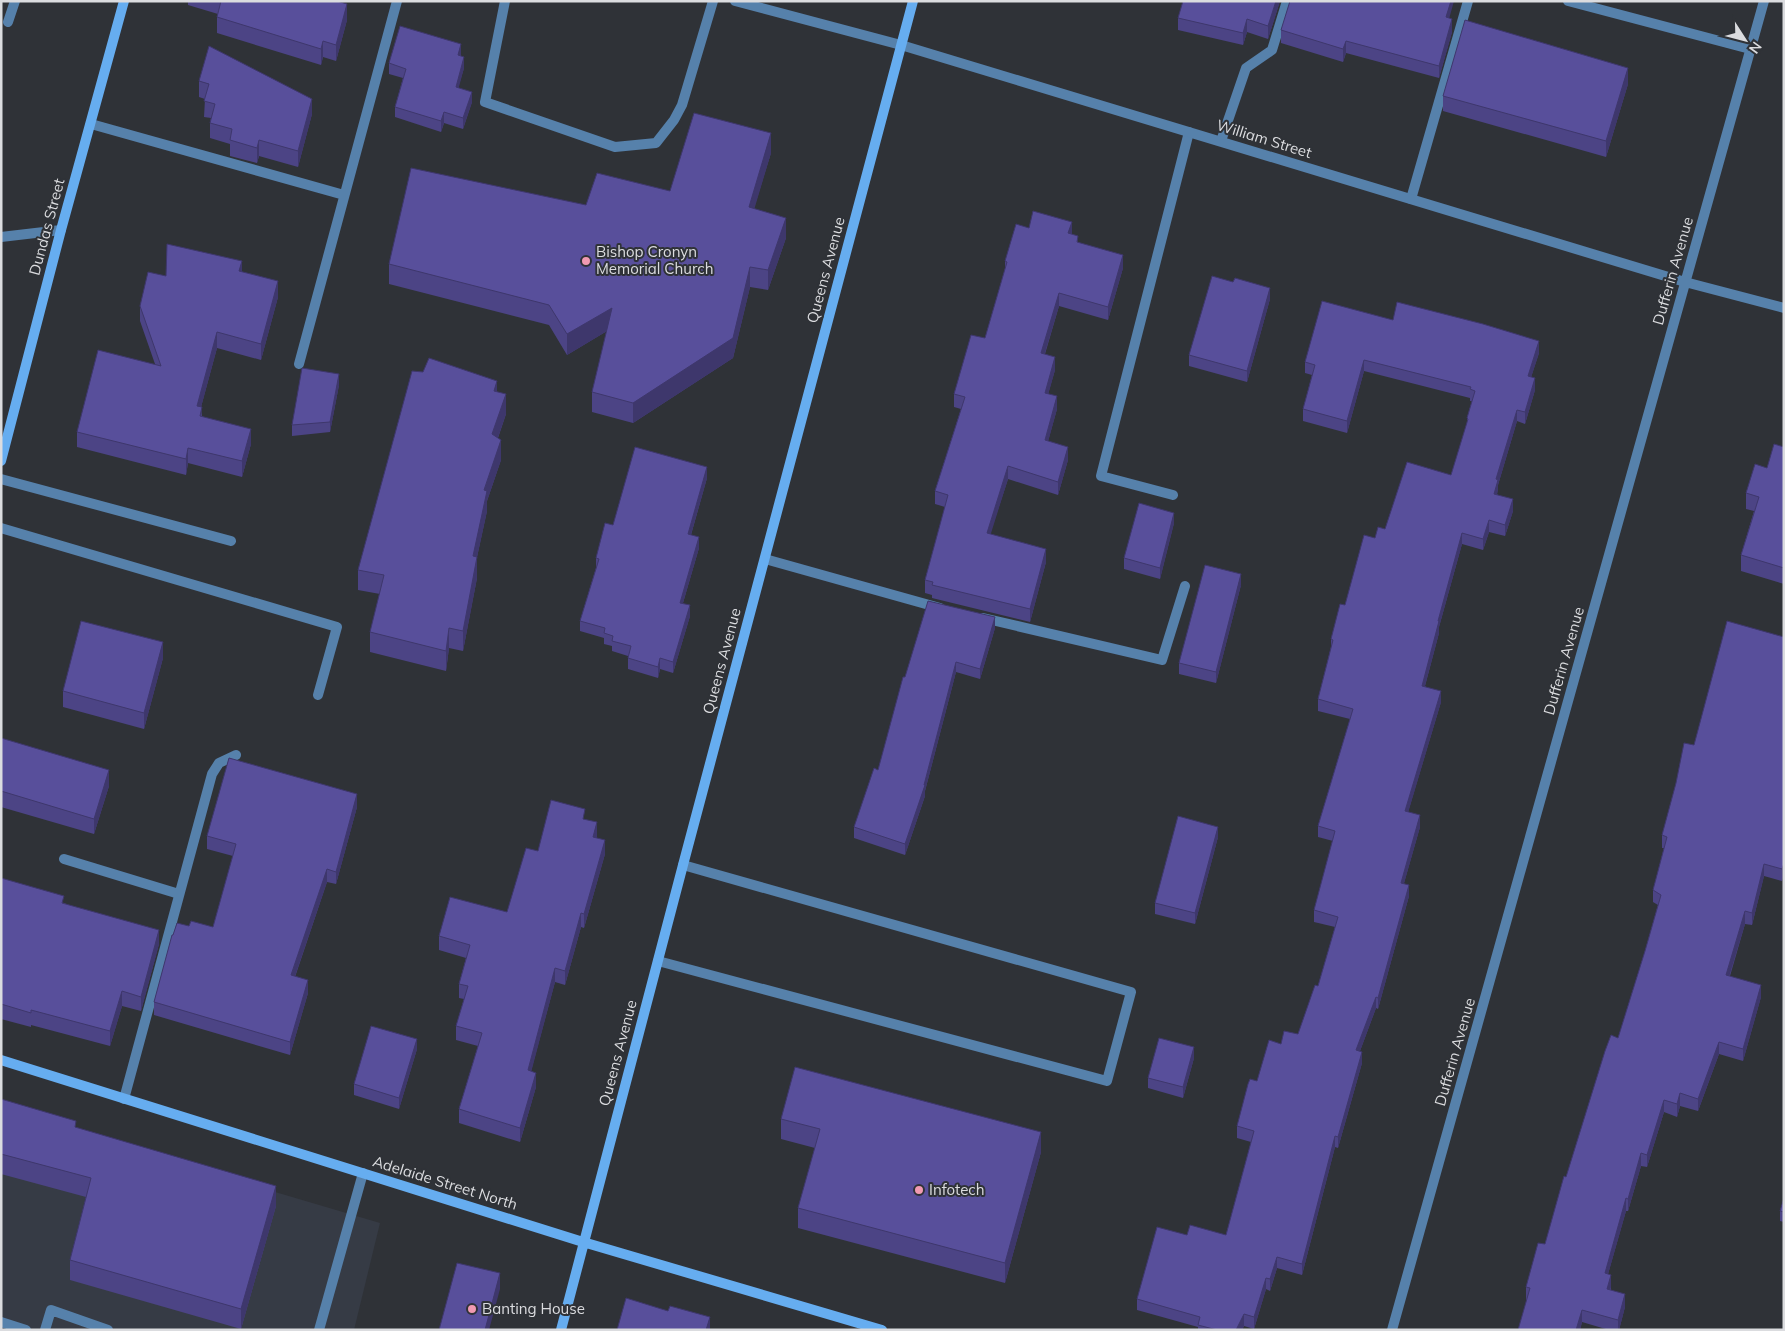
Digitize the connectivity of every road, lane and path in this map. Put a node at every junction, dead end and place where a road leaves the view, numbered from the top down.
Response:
1 (14, 1) edge
2 (124, 1) edge
3 (397, 1) edge
4 (505, 1) edge
5 (713, 1) edge
6 (735, 1) edge
7 (914, 1) edge
8 (1287, 1) edge
9 (1468, 1) edge
10 (1568, 1) edge
11 (1764, 1) edge
12 (8, 22) dead end
13 (901, 46) junction
14 (1750, 49) junction
15 (91, 124) junction
16 (1189, 132) junction
17 (1221, 142) junction
18 (344, 195) junction
19 (1411, 199) junction
20 (61, 230) junction
21 (1, 237) edge
22 (1685, 282) junction
23 (1784, 308) edge
24 (299, 364) dead end
25 (1, 461) edge
26 (1, 479) edge
27 (1173, 495) dead end
28 (1, 528) edge
29 (231, 541) dead end
30 (765, 558) junction
31 (1185, 586) dead end
32 (950, 610) edge
33 (969, 615) edge
34 (318, 695) dead end
35 (236, 755) dead end
36 (64, 859) dead end
37 (683, 865) junction
38 (179, 894) junction
39 (658, 961) junction
40 (1, 1060) edge
41 (124, 1098) junction
42 (363, 1173) junction
43 (583, 1242) junction
44 (1, 1322) edge
45 (26, 1330) edge
46 (45, 1330) edge
47 (108, 1330) edge
48 (319, 1330) edge
49 (561, 1330) edge
50 (882, 1330) edge
51 (1392, 1330) edge

1 - 12 street
2 - 15 main road, Dundas Street
3 - 18 street
4 - 5 street
6 - 13 street, William Street
7 - 13 main road, Queens Avenue
8 - 17 street
9 - 19 street
10 - 14 street
11 - 14 street, Dufferin Avenue
13 - 16 street, William Street
13 - 30 main road, Queens Avenue
14 - 22 street, Dufferin Avenue
15 - 18 street
15 - 20 main road, Dundas Street
16 - 17 street, William Street
16 - 27 street
17 - 19 street, William Street
18 - 24 street
19 - 22 street, William Street
20 - 21 street
20 - 25 main road, Dundas Street
22 - 23 street, William Street
22 - 51 street, Dufferin Avenue
26 - 29 street
28 - 34 street
30 - 32 street
30 - 37 main road, Queens Avenue
31 - 33 street
35 - 38 street
36 - 38 street
37 - 39 main road, Queens Avenue
37 - 39 street
38 - 41 street
39 - 43 main road, Queens Avenue
40 - 41 main road, Adelaide Street North
41 - 42 main road, Adelaide Street North
42 - 43 main road, Adelaide Street North
42 - 48 street
43 - 49 main road, Queens Avenue
43 - 50 main road, Adelaide Street North
44 - 45 street
46 - 47 street

